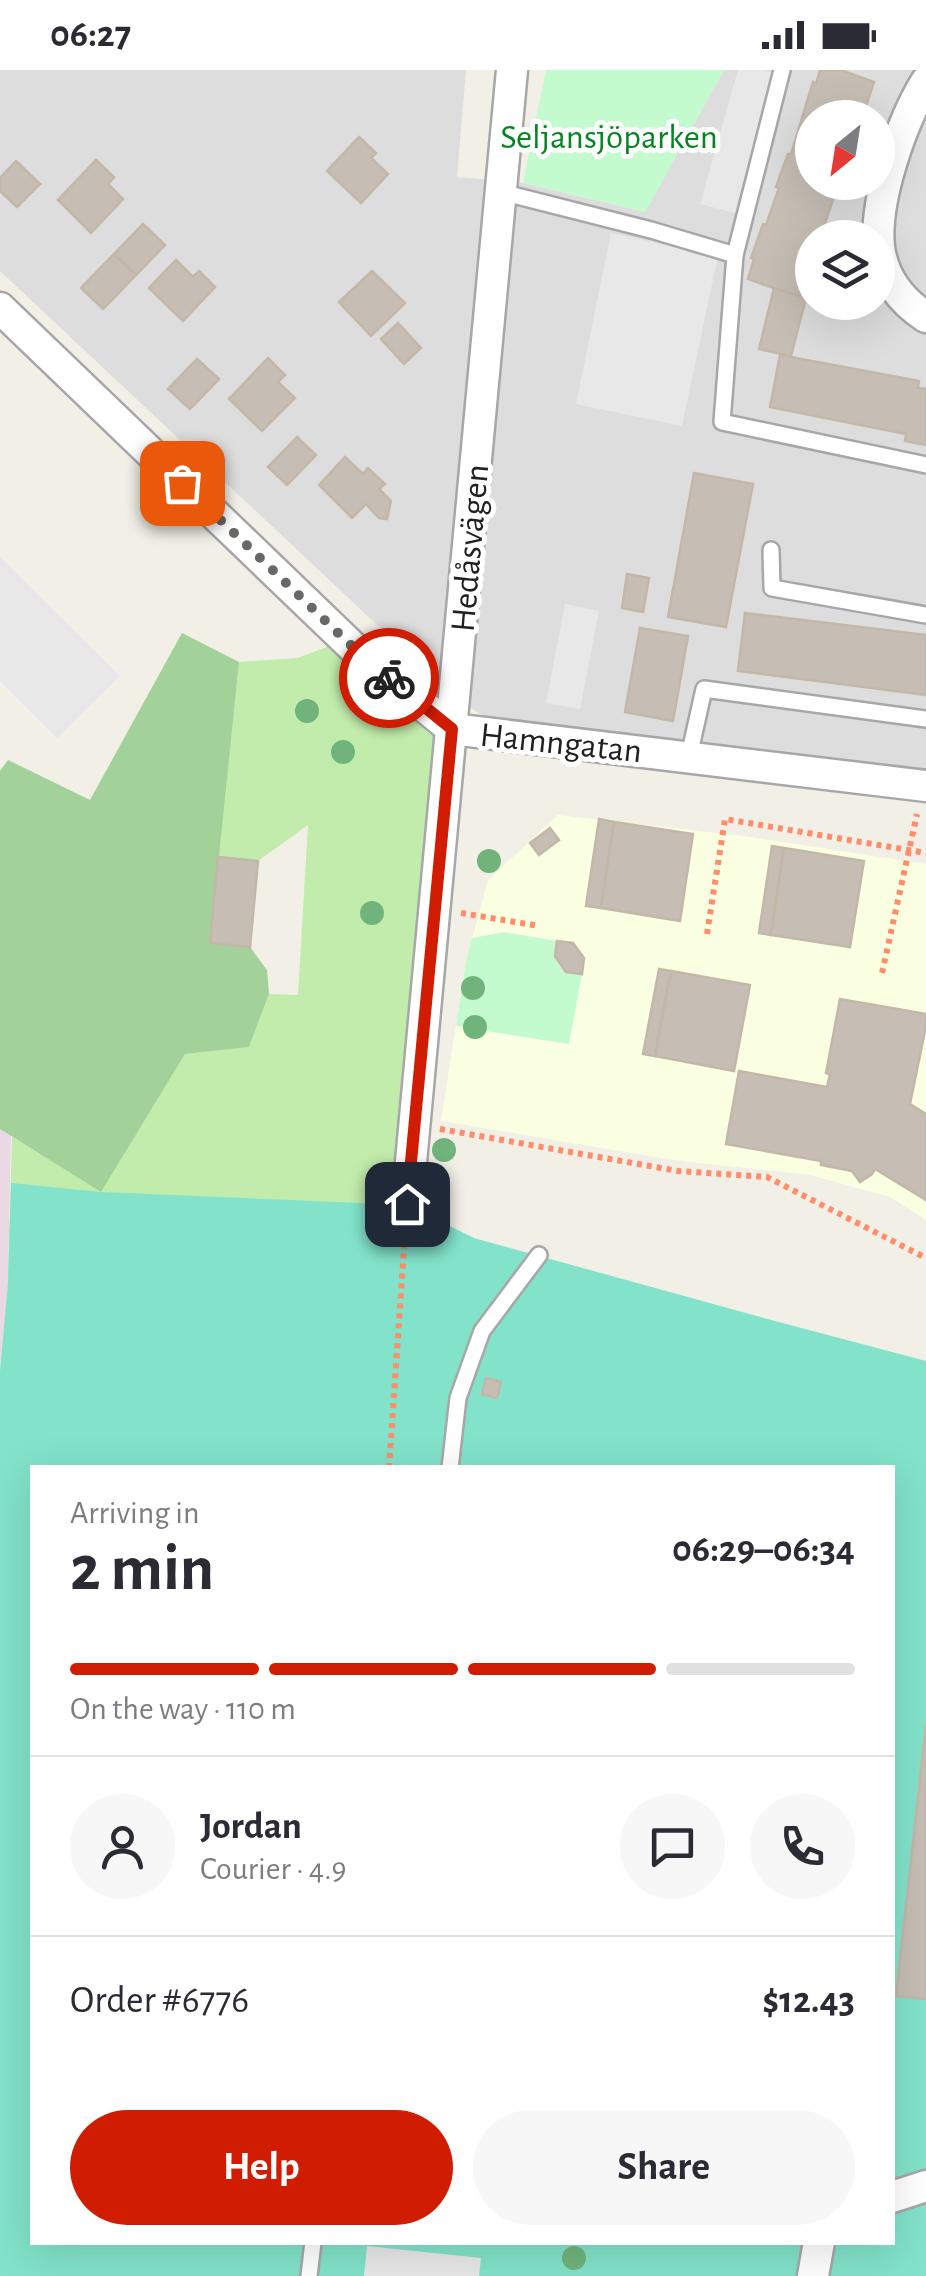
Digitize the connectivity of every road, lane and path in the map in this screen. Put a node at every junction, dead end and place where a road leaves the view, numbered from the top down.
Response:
1 (512, 70) edge
2 (782, 70) edge
3 (926, 82) edge
4 (501, 192) junction
5 (735, 255) junction
6 (0, 308) edge
7 (926, 317) edge
8 (926, 465) edge
9 (771, 550) dead end
10 (926, 615) edge
11 (926, 719) edge
12 (452, 729) junction
13 (689, 756) junction
14 (922, 794) edge
15 (910, 851) junction
16 (926, 852) edge
17 (451, 912) dead end
18 (538, 926) dead end
19 (706, 934) dead end
20 (882, 973) dead end
21 (414, 1125) junction
22 (407, 1204) joint
23 (538, 1256) dead end
24 (926, 1258) edge
25 (388, 1465) edge
26 (450, 1465) edge
27 (926, 2186) edge
28 (895, 2195) edge
29 (313, 2245) edge
30 (818, 2245) edge
31 (308, 2276) edge
32 (813, 2276) edge

1 - 4 street, Hedåsvägen
2 - 5 lane
3 - 7 street
4 - 5 lane
4 - 12 street, Hedåsvägen
5 - 8 lane
6 - 12 street, Hamngatan
9 - 10 lane
11 - 13 lane
12 - 13 street, Hamngatan
12 - 21 street, Hedåsvägen
13 - 14 street, Hamngatan
14 - 15 path
15 - 16 path
15 - 19 path
15 - 20 path
17 - 18 path
21 - 22 street, Hedåsvägen
21 - 24 path
22 - 25 path
23 - 26 lane
27 - 28 street
29 - 31 lane
30 - 32 street

